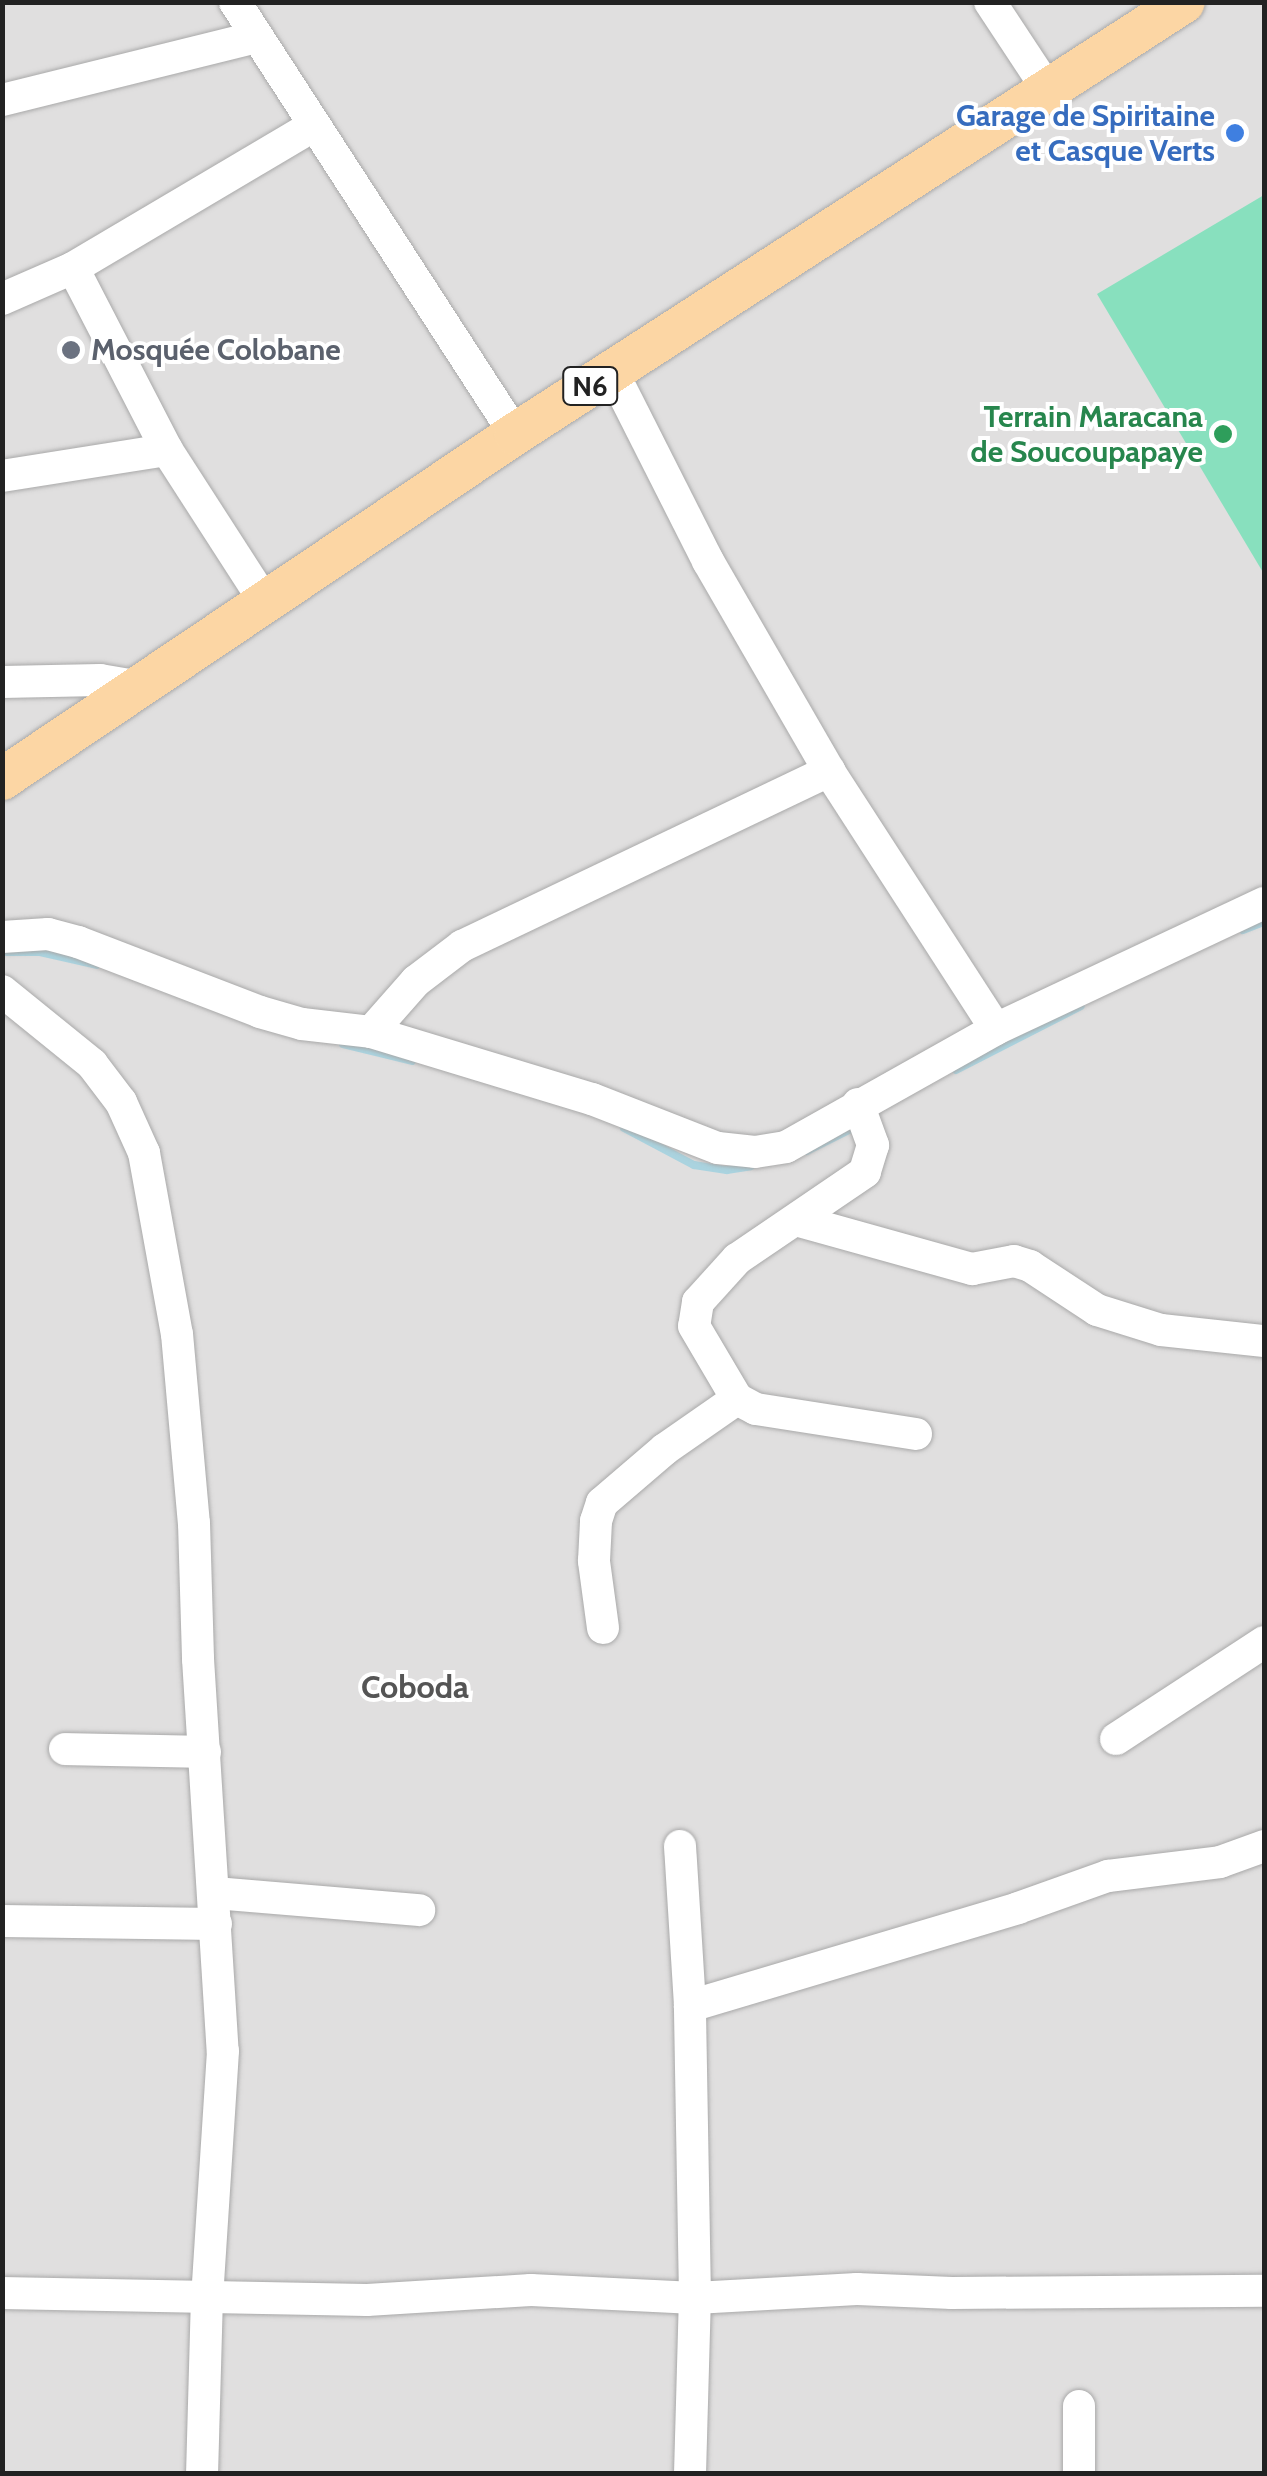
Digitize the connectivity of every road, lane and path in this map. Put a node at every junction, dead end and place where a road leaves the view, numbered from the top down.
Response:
1 (235, 2) edge
2 (990, 2) edge
3 (1184, 2) edge
4 (256, 37) junction
5 (1048, 90) junction
6 (2, 100) edge
7 (313, 126) junction
8 (73, 268) junction
9 (2, 299) edge
10 (612, 372) junction
11 (515, 434) junction
12 (167, 450) junction
13 (2, 476) edge
14 (266, 602) junction
15 (2, 682) edge
16 (141, 687) junction
17 (829, 771) junction
18 (2, 778) edge
19 (1264, 902) edge
20 (2, 937) edge
21 (2, 991) edge
22 (996, 1029) junction
23 (370, 1032) junction
24 (858, 1104) junction
25 (796, 1220) junction
26 (1264, 1341) edge
27 (737, 1399) junction
28 (916, 1434) dead end
29 (603, 1628) dead end
30 (1264, 1642) edge
31 (1116, 1739) dead end
32 (65, 1749) dead end
33 (204, 1752) junction
34 (680, 1846) dead end
35 (1264, 1846) edge
36 (215, 1908) junction
37 (419, 1910) dead end
38 (2, 1922) edge
39 (690, 2006) junction
40 (1264, 2290) edge
41 (2, 2292) edge
42 (206, 2296) junction
43 (694, 2298) junction
44 (1079, 2406) dead end
45 (202, 2474) edge
46 (690, 2474) edge
47 (1079, 2474) edge

1 - 4 street
2 - 5 street
3 - 5 main road, N6
4 - 6 street
4 - 7 street
5 - 10 main road, N6
7 - 8 street
7 - 11 street
8 - 9 street
8 - 12 street
10 - 11 main road, N6
10 - 17 street
11 - 14 main road, N6
12 - 13 street
12 - 14 street
14 - 16 main road, N6
15 - 16 street
16 - 18 main road, N6
17 - 22 street
17 - 23 street
19 - 22 street
20 - 23 street
21 - 33 street
22 - 24 street
23 - 24 street
24 - 25 street
25 - 26 street
25 - 27 street
27 - 28 street
27 - 29 street
30 - 31 street
32 - 33 street
33 - 36 street
34 - 39 street
35 - 39 street
36 - 37 street
36 - 38 street
36 - 42 street
39 - 43 street
40 - 43 street
41 - 42 street
42 - 43 street
42 - 45 street
43 - 46 street
44 - 47 street

